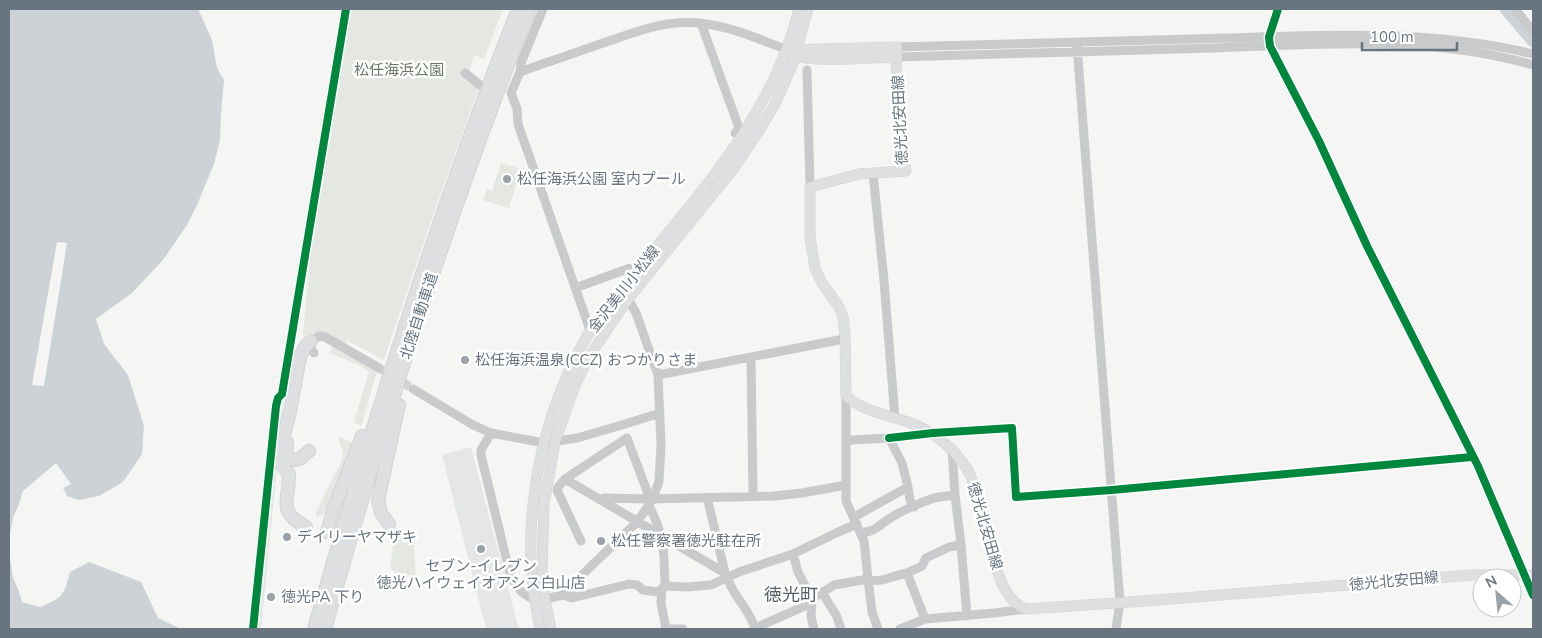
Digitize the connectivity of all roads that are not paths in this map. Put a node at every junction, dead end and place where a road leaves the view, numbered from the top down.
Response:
1 (518, 9) edge
2 (530, 9) edge
3 (543, 9) edge
4 (799, 9) edge
5 (808, 9) edge
6 (1278, 9) edge
7 (1515, 9) edge
8 (701, 23) junction
9 (1533, 31) edge
10 (1269, 41) junction
11 (1077, 42) junction
12 (793, 52) junction
13 (897, 52) junction
14 (1077, 52) junction
15 (1533, 54) edge
16 (1533, 65) edge
17 (807, 70) dead end
18 (520, 72) junction
19 (465, 73) dead end
20 (480, 84) dead end
21 (505, 95) dead end
22 (518, 115) junction
23 (735, 133) dead end
24 (872, 173) junction
25 (810, 187) junction
26 (630, 268) dead end
27 (426, 278) junction
28 (575, 288) junction
29 (628, 298) junction
30 (590, 330) junction
31 (844, 339) junction
32 (312, 347) junction
33 (751, 357) junction
34 (379, 368) tunnel mouth
35 (658, 375) junction
36 (413, 388) tunnel mouth
37 (846, 396) junction
38 (660, 413) junction
39 (895, 418) junction
40 (622, 425) junction
41 (491, 433) junction
42 (933, 434) junction
43 (627, 438) junction
44 (889, 438) junction
45 (555, 442) junction
46 (846, 442) junction
47 (544, 443) junction
48 (952, 450) junction
49 (309, 451) dead end
50 (1472, 457) junction
51 (566, 479) junction
52 (846, 484) junction
53 (908, 487) junction
54 (1112, 490) junction
55 (955, 495) junction
56 (753, 496) junction
57 (707, 497) junction
58 (600, 500) junction
59 (651, 501) junction
60 (914, 507) junction
61 (856, 520) junction
62 (637, 522) junction
63 (389, 524) dead end
64 (306, 527) dead end
65 (327, 532) dead end
66 (861, 534) junction
67 (662, 537) junction
68 (581, 541) dead end
69 (961, 545) junction
70 (793, 554) junction
71 (907, 573) junction
72 (726, 575) junction
73 (1529, 575) edge
74 (868, 579) junction
75 (663, 588) junction
76 (823, 592) junction
77 (563, 595) junction
78 (1533, 595) edge
79 (540, 599) junction
80 (812, 601) junction
81 (1120, 602) junction
82 (1027, 610) junction
83 (967, 616) junction
84 (924, 619) junction
85 (755, 628) edge
86 (314, 629) edge
87 (325, 629) edge
88 (540, 629) edge
89 (551, 629) edge
90 (683, 629) edge
91 (814, 629) edge
92 (840, 629) edge
93 (878, 629) edge
94 (900, 629) edge
95 (1116, 629) edge

1 - 27 highway, 北陸自動車道
2 - 27 highway, 北陸自動車道
3 - 18 street
4 - 12 main road, 金沢美川小松線
5 - 12 main road, 金沢美川小松線
6 - 10 street
7 - 9 street
8 - 12 street
8 - 18 street
8 - 23 street
10 - 11 street
10 - 14 street
10 - 15 street
10 - 16 street
10 - 50 street
11 - 13 street
11 - 14 street
12 - 13 main road
12 - 29 main road, 金沢美川小松線
12 - 30 main road, 金沢美川小松線
13 - 14 street
13 - 24 main road, 徳光北安田線
14 - 54 street
17 - 25 street
18 - 22 street
19 - 20 street
21 - 22 street
22 - 28 street
24 - 25 main road, 徳光北安田線
24 - 39 street
25 - 31 main road
26 - 28 street
27 - 63 highway
27 - 65 highway
27 - 86 highway, 北陸自動車道
27 - 87 highway, 北陸自動車道
28 - 30 street
29 - 35 street
29 - 45 main road, 金沢美川小松線
30 - 47 main road, 金沢美川小松線
31 - 33 street
31 - 37 main road
32 - 34 street
32 - 49 highway
32 - 64 highway
33 - 35 street
33 - 56 street
35 - 38 street
36 - 41 street
37 - 39 main road, 徳光北安田線
37 - 46 street
38 - 40 street
38 - 59 street
39 - 42 main road, 徳光北安田線
40 - 43 street
40 - 45 street
41 - 47 street
41 - 79 street
42 - 44 street
42 - 48 main road, 徳光北安田線
42 - 54 street
43 - 51 street
43 - 59 street
44 - 46 street
44 - 53 street
45 - 47 street
45 - 79 main road, 金沢美川小松線
46 - 52 street
47 - 79 main road, 金沢美川小松線
48 - 55 street
48 - 82 main road, 徳光北安田線
50 - 54 street
50 - 73 street
51 - 58 street
51 - 68 street
52 - 56 street
52 - 61 street
53 - 60 street
53 - 61 street
54 - 81 street
55 - 60 street
55 - 69 street
56 - 57 street
57 - 59 street
57 - 72 street
58 - 59 street
58 - 62 street
59 - 62 street
59 - 67 street
60 - 66 street
61 - 66 street
61 - 70 street
62 - 67 street
62 - 77 street
66 - 74 street
67 - 72 street
67 - 75 street
69 - 71 street
69 - 83 street
70 - 72 street
70 - 80 street
71 - 74 street
71 - 84 street
72 - 75 street
72 - 85 street
73 - 78 street
73 - 81 main road, 徳光北安田線
74 - 76 street
74 - 93 street
75 - 77 street
75 - 90 street
76 - 80 street
76 - 92 street
77 - 79 street
79 - 88 main road, 金沢美川小松線
79 - 89 main road, 金沢美川小松線
80 - 85 street
80 - 91 street
81 - 82 main road, 徳光北安田線
81 - 95 street
82 - 83 street
83 - 84 street
84 - 94 street

